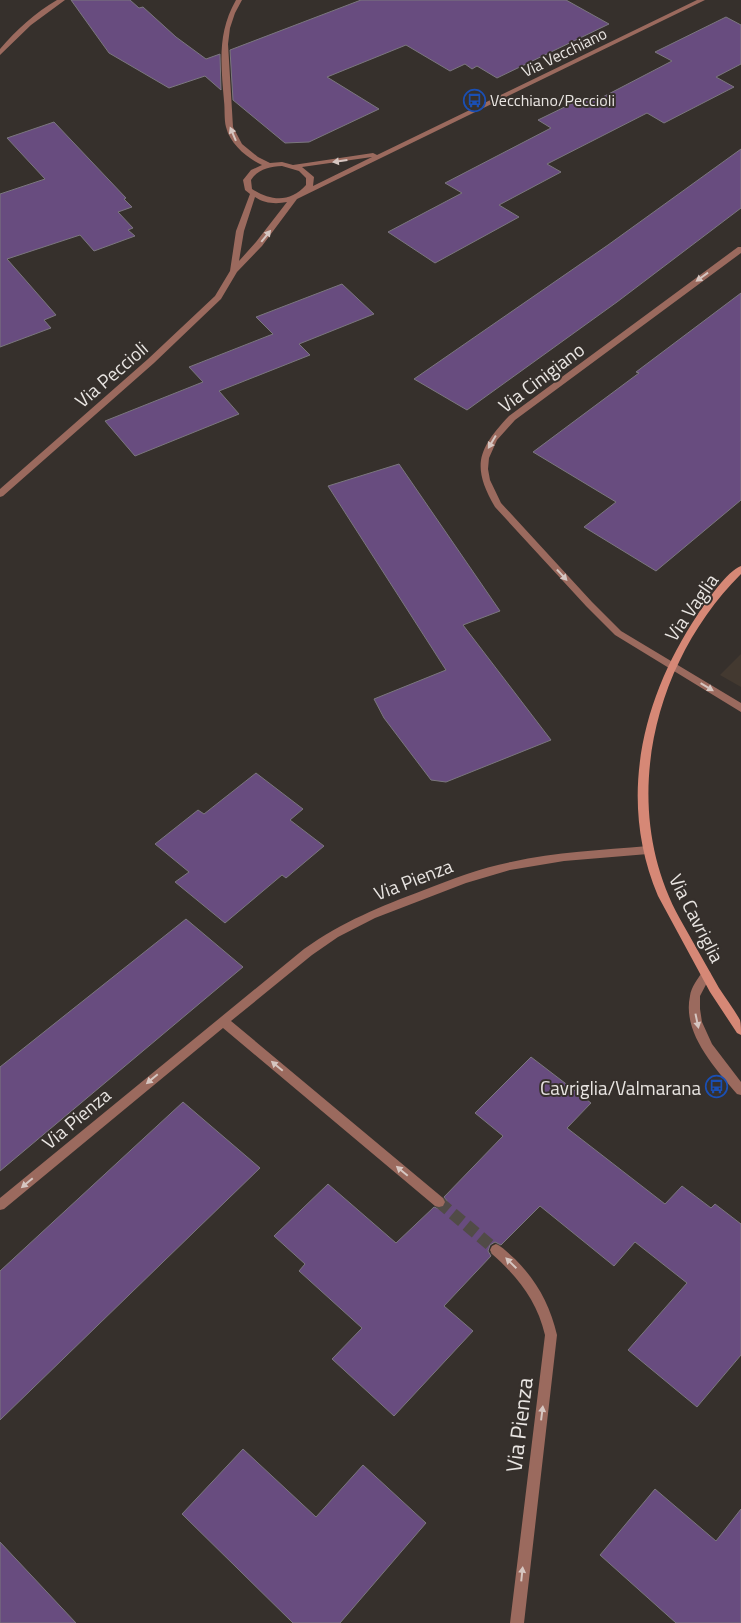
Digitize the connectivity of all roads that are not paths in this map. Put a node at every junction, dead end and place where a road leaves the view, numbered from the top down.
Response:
1 (62, 0) edge
2 (239, 0) edge
3 (702, 0) edge
4 (0, 53) edge
5 (384, 154) junction
6 (268, 165) junction
7 (295, 166) junction
8 (306, 192) junction
9 (253, 194) junction
10 (294, 198) junction
11 (741, 248) edge
12 (234, 271) junction
13 (0, 494) edge
14 (741, 569) edge
15 (672, 667) junction
16 (741, 708) edge
17 (648, 850) junction
18 (706, 976) junction
19 (223, 1021) junction
20 (741, 1030) edge
21 (741, 1090) edge
22 (439, 1202) tunnel mouth
23 (0, 1205) edge
24 (496, 1250) tunnel mouth
25 (517, 1623) edge

1 - 4 street
6 -> 2 street
3 - 5 street, Via Vecchiano
5 -> 7 street, Via Vecchiano
5 - 8 street, Via Vecchiano
6 - 7 street, Via Vecchiano
6 - 9 street
7 - 8 street
8 - 10 street, Via Vecchiano
9 - 10 street
9 - 12 street, Via Peccioli
12 -> 10 street, Via Peccioli
11 -> 15 street, Via Cinigiano
12 - 13 street, Via Peccioli
14 - 15 street, Via Vaglia
15 -> 16 street, Via Cinigiano
15 - 17 street, Via Cavriglia
17 - 18 street, Via Cavriglia
17 - 19 street, Via Pienza
18 - 20 street, Via Cavriglia
18 -> 21 street
22 -> 19 street
19 -> 23 street, Via Pienza
25 -> 24 street, Via Pienza

